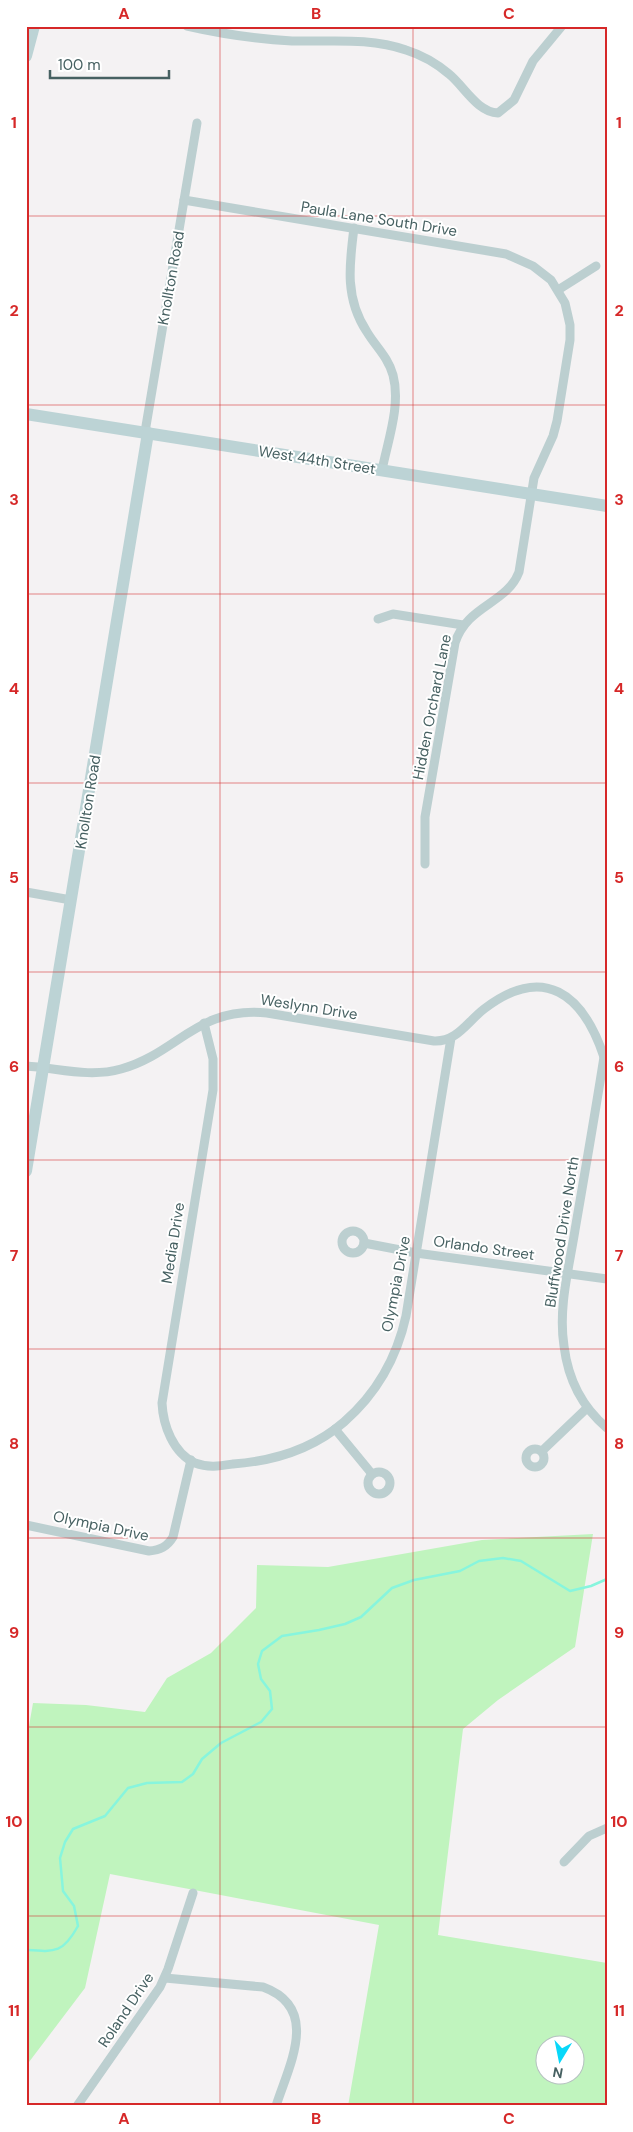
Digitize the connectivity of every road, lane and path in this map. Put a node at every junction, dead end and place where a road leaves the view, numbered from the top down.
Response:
1 (34, 26) edge
2 (187, 26) edge
3 (562, 26) edge
4 (210, 29) edge
5 (222, 30) edge
6 (26, 56) edge
7 (197, 123) dead end
8 (184, 200) junction
9 (354, 228) junction
10 (596, 266) dead end
11 (558, 290) junction
12 (26, 414) edge
13 (146, 433) junction
14 (382, 470) junction
15 (532, 494) junction
16 (607, 506) edge
17 (378, 619) dead end
18 (463, 625) junction
19 (426, 864) dead end
20 (26, 892) edge
21 (71, 900) junction
22 (204, 1022) junction
23 (451, 1038) junction
24 (605, 1057) edge
25 (26, 1066) edge
26 (44, 1067) junction
27 (26, 1171) edge
28 (364, 1243) dead end
29 (416, 1253) junction
30 (568, 1273) junction
31 (607, 1279) edge
32 (587, 1408) junction
33 (607, 1428) edge
34 (335, 1429) junction
35 (542, 1451) dead end
36 (191, 1460) junction
37 (372, 1474) dead end
38 (26, 1525) edge
39 (607, 1828) edge
40 (564, 1862) dead end
41 (193, 1893) dead end
42 (165, 1978) junction
43 (77, 2106) edge
44 (276, 2106) edge

1 - 6 street
2 - 4 street
3 - 5 street
4 - 5 street
7 - 8 street, Knollton Road
8 - 9 street, Paula Lane South Drive
8 - 13 street, Knollton Road
9 - 11 street, Paula Lane South Drive
9 - 14 street
10 - 11 street
11 - 15 street, Hidden Orchard Lane
12 - 13 street, West 44th Street
13 - 14 street, West 44th Street
13 - 21 street, Knollton Road
14 - 15 street, West 44th Street
15 - 16 street, West 44th Street
15 - 18 street, Hidden Orchard Lane
17 - 18 street
18 - 19 street, Hidden Orchard Lane
20 - 21 street
21 - 26 street, Knollton Road
22 - 23 street, Weslynn Drive
22 - 26 street, Weslynn Drive
22 - 36 street, Media Drive
23 - 24 street
23 - 29 street, Olympia Drive
24 - 30 street, Bluffwood Drive North
25 - 26 street, Weslynn Drive
26 - 27 street, Knollton Road
28 - 29 street, Orlando Street
29 - 30 street, Orlando Street
29 - 34 street, Olympia Drive
30 - 31 street, Orlando Street
30 - 32 street, Bluffwood Drive North
32 - 33 street, Bluffwood Drive North
32 - 35 street
34 - 36 street, Olympia Drive
34 - 37 street
36 - 38 street, Olympia Drive
39 - 40 street
41 - 42 street, Roland Drive
42 - 43 street, Roland Drive
42 - 44 street

